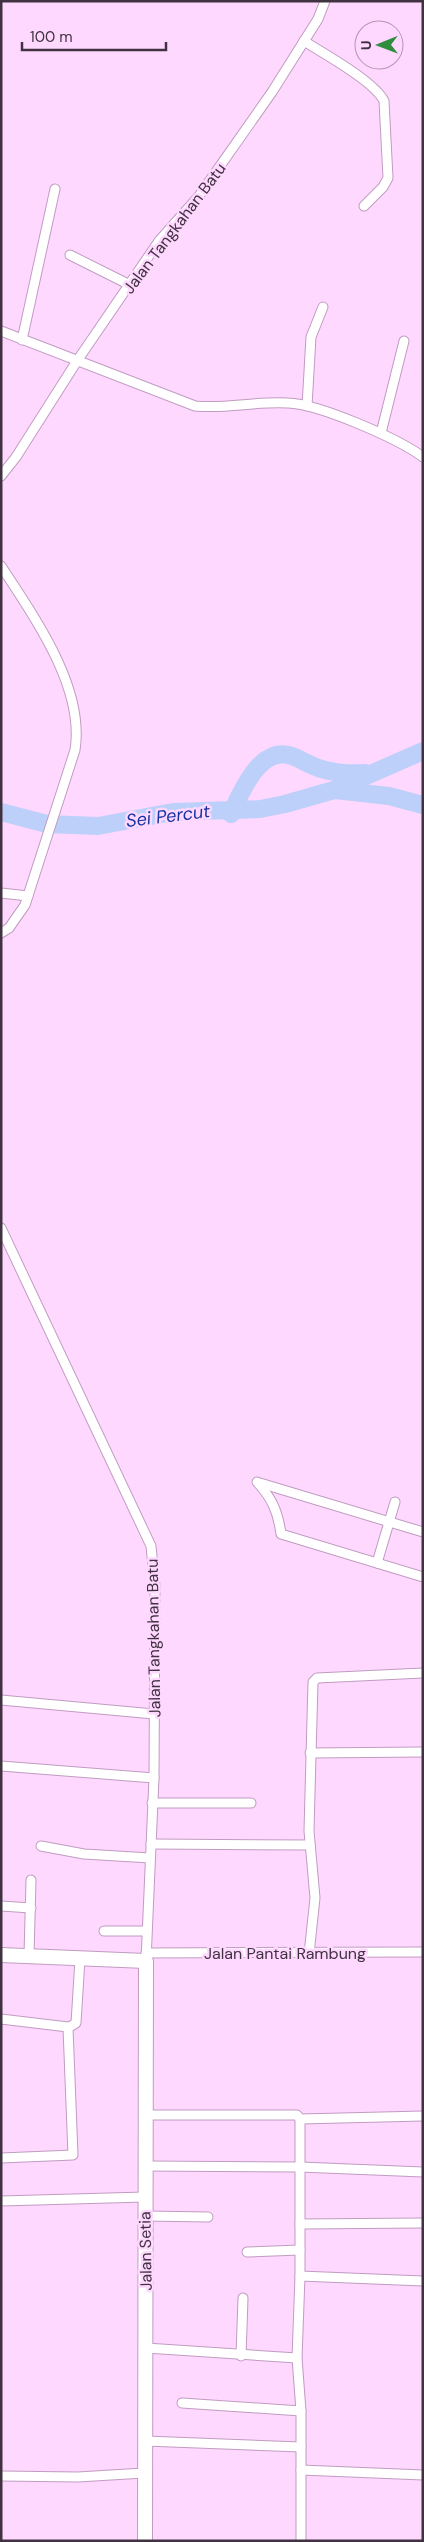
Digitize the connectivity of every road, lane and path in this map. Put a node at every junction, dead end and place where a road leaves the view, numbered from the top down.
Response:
1 (325, 1) edge
2 (304, 41) junction
3 (55, 189) dead end
4 (364, 206) dead end
5 (70, 255) dead end
6 (130, 284) junction
7 (323, 307) dead end
8 (1, 331) edge
9 (22, 340) junction
10 (404, 341) dead end
11 (77, 361) junction
12 (307, 406) junction
13 (381, 433) junction
14 (423, 457) edge
15 (1, 476) edge
16 (1, 566) edge
17 (1, 893) edge
18 (28, 896) junction
19 (1, 933) edge
20 (1, 1228) edge
21 (395, 1502) dead end
22 (389, 1522) junction
23 (423, 1532) edge
24 (377, 1563) junction
25 (423, 1578) edge
26 (423, 1673) edge
27 (1, 1700) edge
28 (154, 1714) junction
29 (423, 1752) edge
30 (310, 1753) junction
31 (1, 1766) edge
32 (154, 1778) junction
33 (152, 1803) junction
34 (251, 1803) dead end
35 (150, 1844) junction
36 (310, 1845) junction
37 (41, 1846) dead end
38 (150, 1858) junction
39 (31, 1880) dead end
40 (1, 1906) edge
41 (31, 1908) junction
42 (104, 1931) dead end
43 (146, 1931) junction
44 (423, 1952) edge
45 (309, 1954) junction
46 (1, 1955) edge
47 (29, 1955) junction
48 (146, 1957) junction
49 (80, 1959) junction
50 (1, 2019) edge
51 (68, 2027) junction
52 (146, 2114) junction
53 (423, 2116) edge
54 (300, 2120) junction
55 (1, 2158) edge
56 (145, 2166) junction
57 (300, 2168) junction
58 (423, 2172) edge
59 (145, 2198) junction
60 (1, 2201) edge
61 (145, 2216) junction
62 (208, 2217) dead end
63 (423, 2223) edge
64 (300, 2224) junction
65 (300, 2250) junction
66 (246, 2252) dead end
67 (300, 2276) junction
68 (423, 2281) edge
69 (243, 2298) dead end
70 (146, 2348) junction
71 (241, 2356) junction
72 (297, 2358) junction
73 (182, 2403) dead end
74 (301, 2411) junction
75 (145, 2441) junction
76 (301, 2447) junction
77 (301, 2470) junction
78 (144, 2473) junction
79 (423, 2475) edge
80 (1, 2476) edge
81 (145, 2541) edge
82 (301, 2541) edge

1 - 2 street, Jalan Tangkahan Batu
2 - 4 street
2 - 6 street, Jalan Tangkahan Batu
3 - 9 street
5 - 6 street
6 - 11 street, Jalan Tangkahan Batu
7 - 12 street
8 - 9 street
9 - 11 street
10 - 13 street
11 - 12 street
11 - 15 street, Jalan Tangkahan Batu
12 - 13 street
13 - 14 street
16 - 18 street
17 - 18 street
18 - 19 street
20 - 28 street, Jalan Tangkahan Batu
21 - 22 street
22 - 23 street
22 - 24 street
22 - 24 street
24 - 25 street
26 - 30 street
27 - 28 street
28 - 32 street, Jalan Tangkahan Batu
29 - 30 street
30 - 36 street
31 - 32 street
32 - 33 street, Jalan Tangkahan Batu
33 - 34 street
33 - 35 street, Jalan Tangkahan Batu
35 - 36 street
35 - 38 street, Jalan Tangkahan Batu
36 - 45 street
37 - 38 street
38 - 43 street, Jalan Tangkahan Batu
39 - 41 street
40 - 41 street
41 - 47 street
42 - 43 street
43 - 48 street, Jalan Tangkahan Batu
44 - 45 street, Jalan Pantai Rambung
45 - 48 street, Jalan Pantai Rambung
46 - 47 main road
47 - 49 main road
48 - 49 main road
48 - 52 main road, Jalan Setia
49 - 51 street
50 - 51 street
51 - 55 street
52 - 54 street
52 - 56 main road, Jalan Setia
53 - 54 street
54 - 57 street
56 - 57 street
56 - 59 main road, Jalan Setia
57 - 58 street
57 - 64 street
59 - 60 street
59 - 61 main road, Jalan Setia
61 - 62 street
61 - 70 main road, Jalan Setia
63 - 64 street
64 - 65 street
65 - 66 street
65 - 67 street
67 - 68 street
67 - 72 street
69 - 71 street
70 - 71 street
70 - 75 main road, Jalan Setia
71 - 72 street
72 - 74 street
73 - 74 street
74 - 76 street
75 - 76 street
75 - 78 main road, Jalan Setia
76 - 77 street
77 - 79 street
77 - 82 street
78 - 80 street
78 - 81 main road, Jalan Setia

